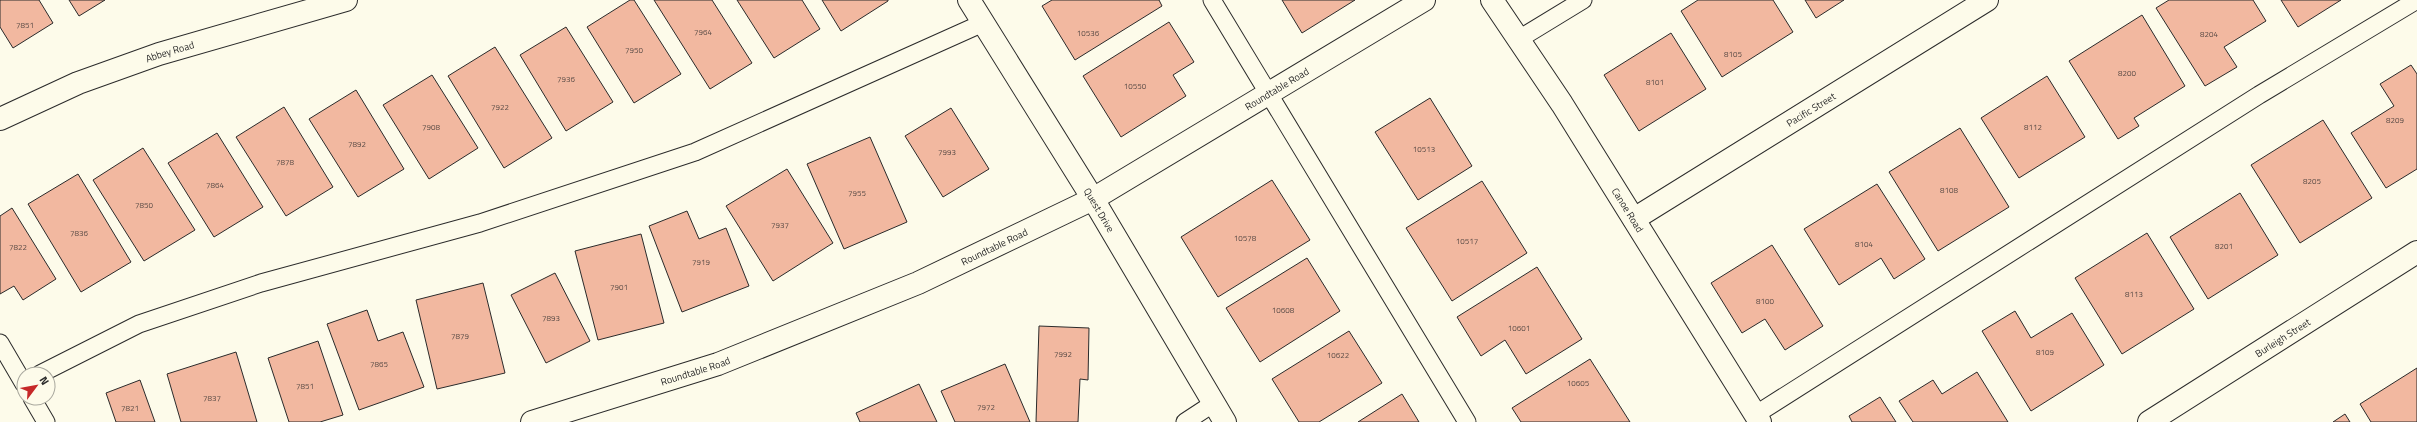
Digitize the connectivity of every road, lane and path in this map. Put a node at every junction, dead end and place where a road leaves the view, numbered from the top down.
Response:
1 (346, 0) edge
2 (968, 0) edge
3 (1212, 0) edge
4 (1424, 0) edge
5 (1492, 0) edge
6 (1583, 0) edge
7 (1987, 0) edge
8 (2417, 0) edge
9 (983, 23) junction
10 (1519, 39) junction
11 (1268, 94) junction
12 (0, 119) edge
13 (1093, 199) junction
14 (1634, 219) junction
15 (2417, 252) edge
16 (0, 342) edge
17 (56, 366) edge
18 (16, 369) edge
19 (1214, 403) junction
20 (37, 406) edge
21 (1758, 418) edge
22 (46, 422) edge
23 (532, 422) edge
24 (1185, 422) edge
25 (1225, 422) edge
26 (1467, 422) edge
27 (2148, 422) edge

1 - 12 street, Abbey Road
2 - 9 street, Quest Drive
3 - 11 lane
4 - 11 street, Roundtable Road
5 - 10 street, Canoe Road
6 - 10 lane
7 - 14 street, Pacific Street
8 - 21 lane
9 - 13 street, Quest Drive
9 - 17 lane
10 - 14 street, Canoe Road
11 - 13 street, Roundtable Road
11 - 26 lane
13 - 19 street, Quest Drive
13 - 23 street, Roundtable Road
14 - 21 street, Canoe Road
15 - 27 street, Burleigh Street
16 - 18 lane
19 - 24 lane
19 - 25 street, Quest Drive
20 - 22 lane

